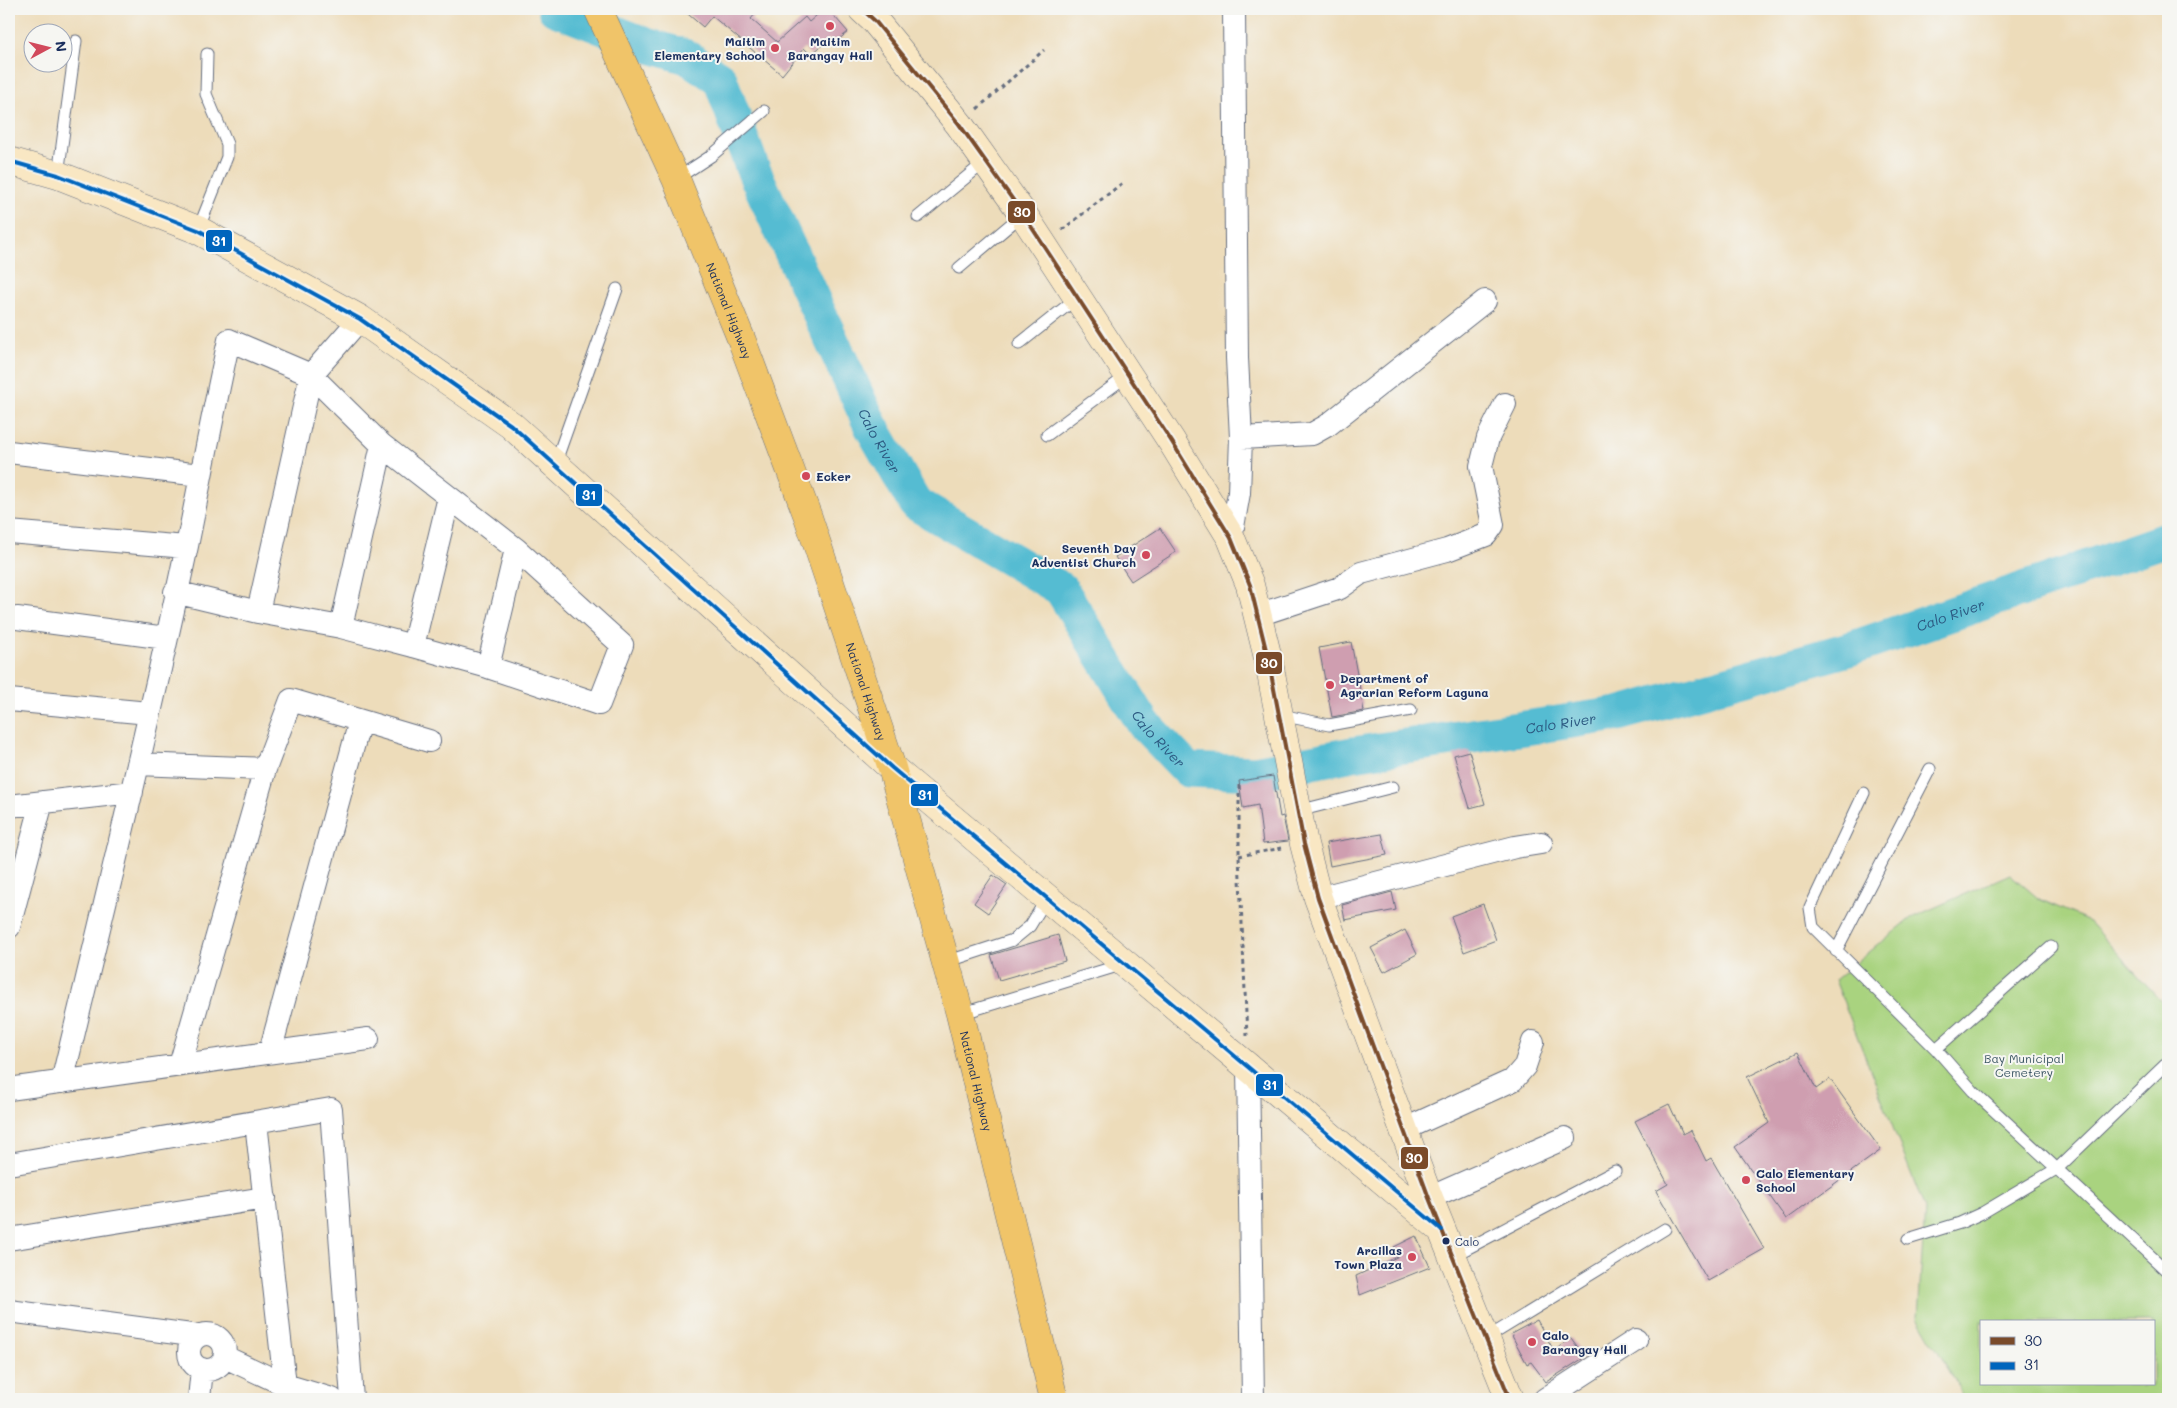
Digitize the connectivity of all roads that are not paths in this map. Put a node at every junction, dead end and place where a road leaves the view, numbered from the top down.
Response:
1 (598, 9) edge
2 (862, 9) edge
3 (1234, 9) edge
4 (76, 41) dead end
5 (207, 54) dead end
6 (764, 111) dead end
7 (9, 161) edge
8 (986, 162) junction
9 (58, 176) junction
10 (676, 179) junction
11 (1023, 214) junction
12 (918, 217) dead end
13 (198, 230) junction
14 (959, 268) dead end
15 (617, 289) dead end
16 (1078, 297) junction
17 (1485, 301) dead end
18 (360, 319) junction
19 (1019, 344) dead end
20 (1128, 374) junction
21 (311, 375) junction
22 (1505, 404) dead end
23 (1047, 435) dead end
24 (1242, 438) junction
25 (382, 445) junction
26 (9, 452) edge
27 (555, 464) junction
28 (200, 475) junction
29 (449, 497) junction
30 (9, 532) edge
31 (1231, 538) junction
32 (186, 547) junction
33 (516, 549) junction
34 (175, 592) junction
35 (258, 612) junction
36 (1258, 615) junction
37 (17, 618) dead end
38 (341, 627) junction
39 (166, 638) junction
40 (413, 646) junction
41 (488, 667) junction
42 (9, 700) edge
43 (1411, 710) dead end
44 (149, 713) junction
45 (360, 721) junction
46 (1282, 725) junction
47 (429, 741) dead end
48 (138, 764) junction
49 (892, 768) junction
50 (265, 769) junction
51 (1930, 769) dead end
52 (1393, 787) dead end
53 (132, 792) junction
54 (1864, 793) dead end
55 (1296, 799) junction
56 (42, 802) junction
57 (9, 806) edge
58 (1541, 843) dead end
59 (1047, 898) junction
60 (1318, 898) junction
61 (9, 927) edge
62 (2051, 947) dead end
63 (1836, 951) junction
64 (946, 962) junction
65 (1125, 964) junction
66 (960, 1014) junction
67 (368, 1039) dead end
68 (1533, 1042) dead end
69 (1936, 1050) junction
70 (270, 1052) junction
71 (2165, 1065) dead end
72 (180, 1066) junction
73 (1248, 1066) junction
74 (62, 1082) junction
75 (9, 1090) edge
76 (256, 1122) junction
77 (1405, 1128) junction
78 (1565, 1138) dead end
79 (9, 1164) edge
80 (2058, 1168) junction
81 (1615, 1171) dead end
82 (265, 1198) junction
83 (1429, 1198) junction
84 (1665, 1229) dead end
85 (1442, 1230) junction
86 (9, 1239) edge
87 (1908, 1239) dead end
88 (1454, 1256) junction
89 (2168, 1272) edge
90 (9, 1311) edge
91 (199, 1336) junction
92 (1485, 1339) junction
93 (1636, 1340) dead end
94 (225, 1357) junction
95 (202, 1369) junction
96 (284, 1392) edge
97 (199, 1399) edge
98 (332, 1399) edge
99 (352, 1399) edge
100 (1054, 1399) edge
101 (1253, 1399) edge
102 (1510, 1399) edge
103 (1545, 1399) edge

1 - 10 main road, National Highway
2 - 8 main road
3 - 24 street
4 - 9 lane
5 - 13 lane
6 - 10 lane
7 - 9 main road
8 - 11 main road
8 - 12 lane
9 - 13 main road
10 - 49 main road, National Highway
11 - 14 lane
11 - 16 main road
13 - 18 main road
15 - 27 lane
16 - 19 lane
16 - 20 main road
17 - 24 street
18 - 21 street
18 - 27 main road
20 - 23 lane
20 - 31 main road
21 - 25 street
21 - 28 street
21 - 35 street
22 - 36 street
24 - 31 street
25 - 29 street
25 - 38 street
26 - 28 street
27 - 49 main road
28 - 32 street
29 - 33 street
29 - 40 street
30 - 32 street
31 - 36 main road
32 - 34 street
33 - 41 street
33 - 41 street
34 - 35 street
34 - 39 street
35 - 38 street
36 - 46 main road
37 - 39 street
38 - 40 street
39 - 44 street
40 - 41 street
42 - 44 street
43 - 46 lane
44 - 48 street
45 - 47 street
45 - 50 street
45 - 70 street
46 - 55 main road
48 - 50 street
48 - 53 street
49 - 59 main road
49 - 64 main road, National Highway
50 - 72 street
51 - 63 lane
52 - 55 lane
53 - 56 street
53 - 74 street
54 - 63 lane
55 - 60 main road
56 - 57 street
56 - 61 street
58 - 60 street
59 - 64 lane
59 - 65 main road
60 - 77 main road
62 - 69 lane
63 - 69 lane
64 - 66 main road, National Highway
65 - 66 lane
65 - 73 main road
66 - 100 main road, National Highway
67 - 70 street
68 - 77 street
69 - 80 lane
70 - 72 street
71 - 80 lane
72 - 74 street
73 - 85 main road
73 - 101 street
74 - 75 street
76 - 79 street
76 - 82 street
76 - 99 street
77 - 83 main road
78 - 83 street
80 - 87 lane
80 - 89 lane
81 - 88 lane
82 - 86 street
82 - 96 street
83 - 85 main road
84 - 92 lane
85 - 88 main road
88 - 92 main road
90 - 91 street
91 - 94 street
91 - 95 street
92 - 102 main road
93 - 103 street
94 - 95 street
94 - 96 street
95 - 97 street
96 - 98 street

